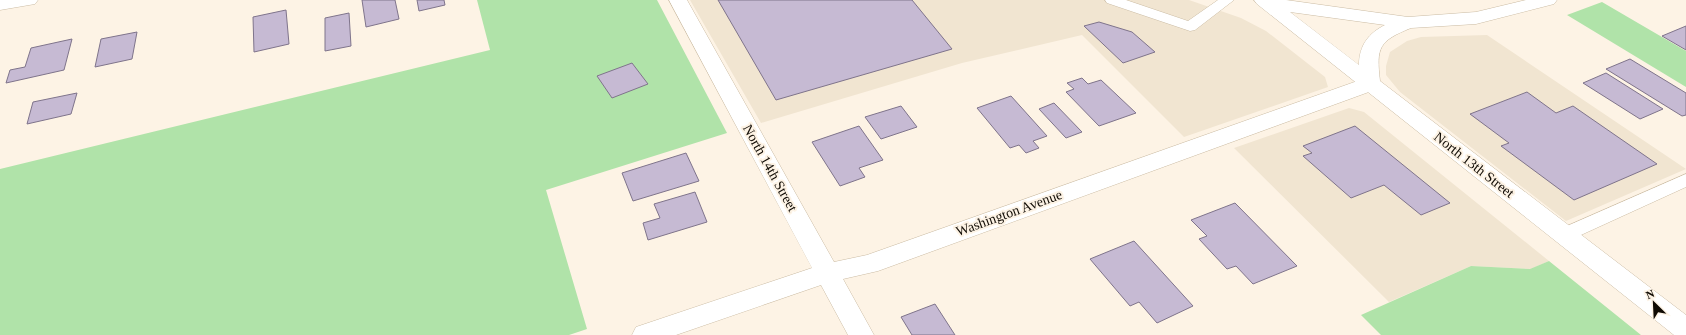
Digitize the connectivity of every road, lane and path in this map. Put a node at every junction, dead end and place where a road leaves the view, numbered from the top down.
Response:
1 (29, 0) edge
2 (678, 0) edge
3 (1112, 0) edge
4 (1227, 0) edge
5 (1548, 0) edge
6 (1262, 1) edge
7 (0, 5) edge
8 (1408, 23) junction
9 (1370, 84) junction
10 (1686, 180) edge
11 (1564, 235) junction
12 (827, 273) junction
13 (1686, 330) edge
14 (645, 335) edge
15 (861, 335) edge

1 - 7 street
2 - 12 street, North 14th Street
3 - 4 lane
5 - 8 street
6 - 8 street
6 - 9 street, North 13th Street
8 - 9 street
9 - 11 street, North 13th Street
9 - 12 street, Washington Avenue
10 - 11 lane
11 - 13 street, North 13th Street
12 - 14 street, Washington Avenue
12 - 15 street, North 14th Street

